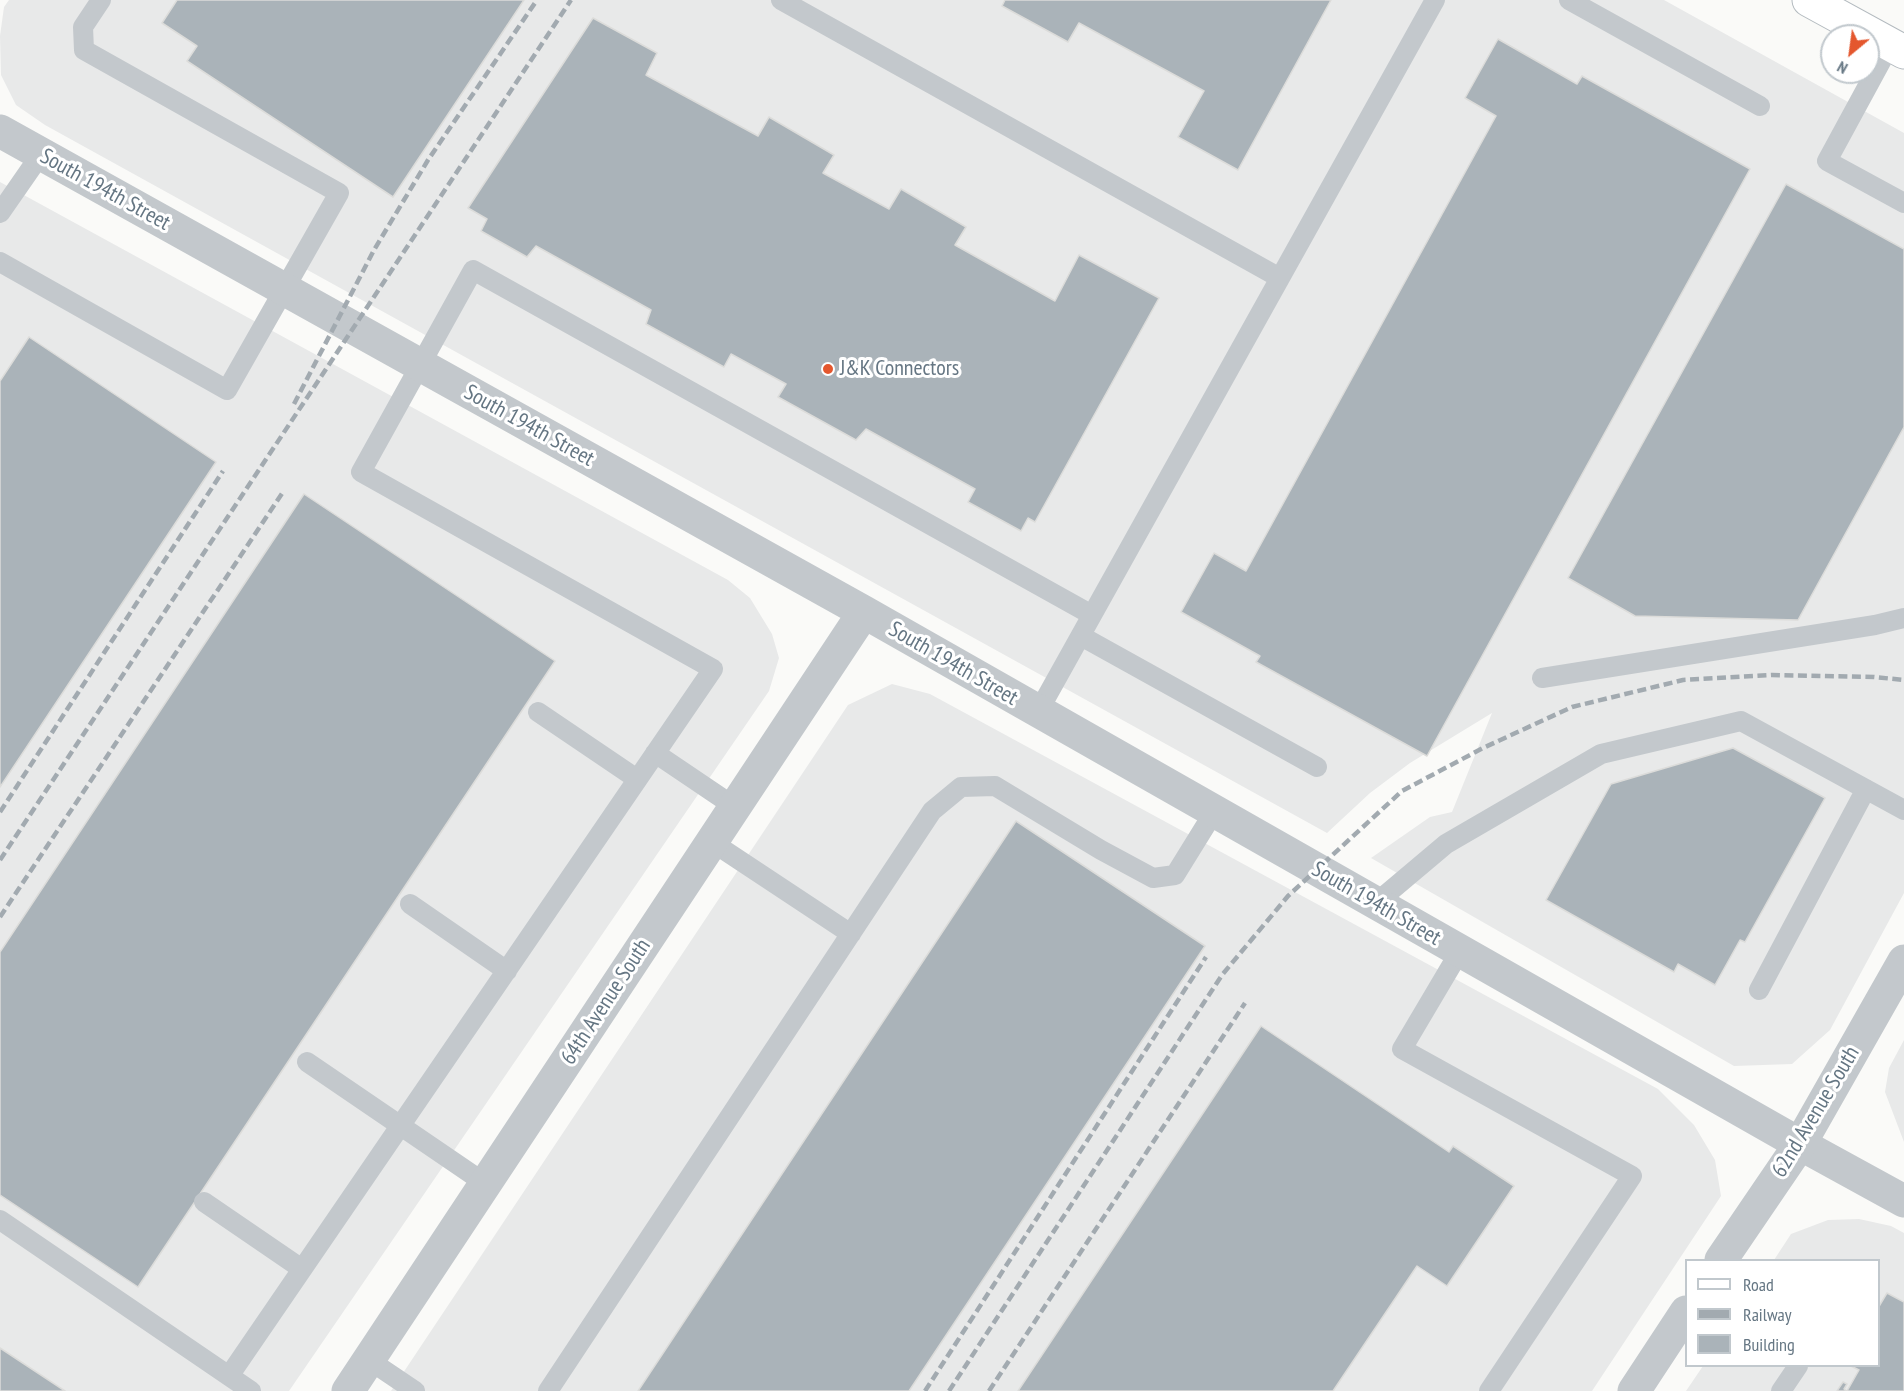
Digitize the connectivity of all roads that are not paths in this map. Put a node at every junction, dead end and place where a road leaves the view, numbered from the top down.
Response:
1 (101, 0) edge
2 (781, 0) edge
3 (1435, 0) edge
4 (1569, 0) edge
5 (1809, 0) edge
6 (1897, 49) edge
7 (1760, 106) dead end
8 (0, 131) edge
9 (41, 154) junction
10 (1904, 203) edge
11 (0, 213) edge
12 (0, 262) edge
13 (1280, 278) junction
14 (285, 290) junction
15 (420, 365) junction
16 (864, 612) junction
17 (1092, 615) junction
18 (1904, 618) edge
19 (1081, 636) junction
20 (1542, 678) dead end
21 (538, 712) dead end
22 (1038, 712) junction
23 (655, 753) junction
24 (1317, 767) dead end
25 (637, 779) junction
26 (1866, 789) junction
27 (735, 807) junction
28 (1904, 810) edge
29 (1214, 812) junction
30 (712, 842) junction
31 (1376, 903) junction
32 (410, 904) dead end
33 (850, 934) junction
34 (1460, 951) junction
35 (1904, 961) edge
36 (507, 971) junction
37 (1759, 990) dead end
38 (308, 1062) dead end
39 (400, 1126) junction
40 (1800, 1144) junction
41 (486, 1184) junction
42 (1904, 1201) edge
43 (204, 1202) dead end
44 (0, 1220) edge
45 (1722, 1259) edge
46 (302, 1269) junction
47 (1685, 1314) edge
48 (369, 1360) junction
49 (1790, 1368) edge
50 (230, 1376) junction
51 (251, 1391) edge
52 (348, 1391) edge
53 (415, 1391) edge
54 (548, 1391) edge
55 (1489, 1391) edge
56 (1634, 1391) edge
57 (1781, 1391) edge

1 - 14 lane
2 - 13 lane
3 - 13 lane
4 - 7 lane
5 - 6 main road
6 - 10 lane
8 - 9 street, South 194th Street
9 - 11 lane
9 - 14 street, South 194th Street
12 - 14 lane
13 - 17 lane
14 - 15 street, South 194th Street
15 - 16 street, South 194th Street
15 - 17 lane
15 - 23 lane
16 - 22 street, South 194th Street
16 - 27 street, 64th Avenue South
17 - 19 lane
18 - 20 lane
19 - 22 lane
19 - 24 lane
21 - 25 lane
22 - 29 street, South 194th Street
23 - 25 lane
23 - 27 lane
25 - 36 lane
26 - 28 lane
26 - 31 lane
26 - 37 lane
27 - 30 street, 64th Avenue South
29 - 31 street, South 194th Street
29 - 33 lane
30 - 33 lane
30 - 41 street, 64th Avenue South
31 - 34 street, South 194th Street
32 - 36 lane
33 - 54 lane
34 - 40 street, South 194th Street
34 - 55 lane
35 - 40 street, 62nd Avenue South
36 - 39 lane
38 - 39 lane
39 - 41 lane
39 - 46 lane
40 - 42 street, South 194th Street
40 - 45 street, 62nd Avenue South
41 - 48 street, 64th Avenue South
43 - 46 lane
44 - 50 lane
46 - 50 lane
47 - 56 street
48 - 52 street, 64th Avenue South
48 - 53 lane
49 - 57 lane
50 - 51 lane

